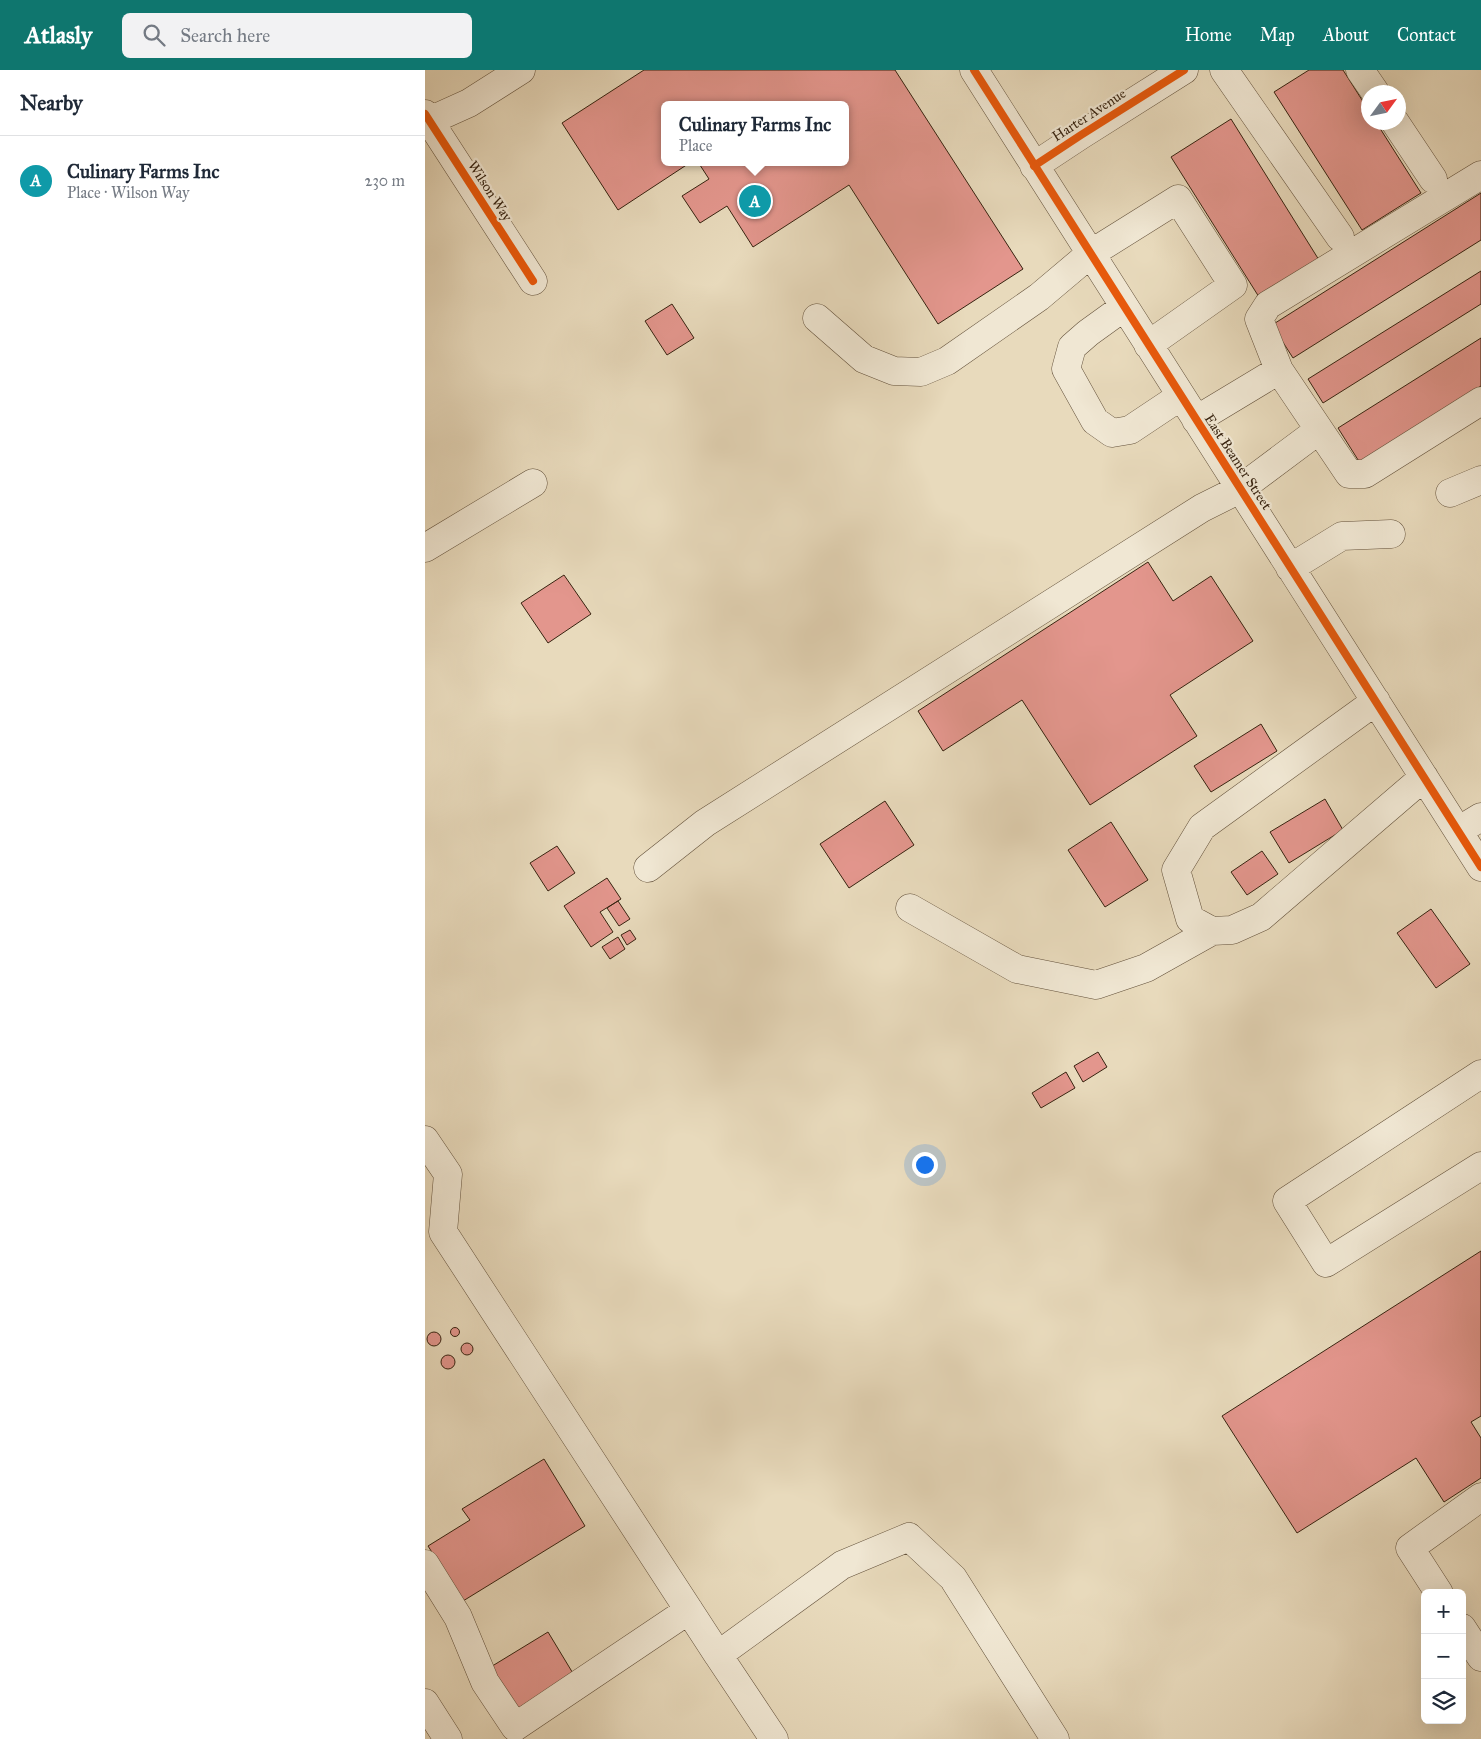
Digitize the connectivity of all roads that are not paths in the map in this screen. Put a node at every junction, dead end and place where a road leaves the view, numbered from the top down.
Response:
1 (521, 70) edge
2 (974, 70) edge
3 (1184, 70) edge
4 (1224, 70) edge
5 (1360, 70) edge
6 (1370, 85) edge
7 (427, 118) edge
8 (1400, 130) edge
9 (1034, 166) junction
10 (1481, 175) edge
11 (1433, 179) dead end
12 (1340, 237) dead end
13 (1090, 254) junction
14 (533, 281) dead end
15 (1124, 307) junction
16 (817, 318) dead end
17 (1149, 345) junction
18 (1279, 370) junction
19 (1181, 396) junction
20 (1481, 401) edge
21 (1196, 420) junction
22 (1319, 430) junction
23 (1481, 480) edge
24 (533, 483) dead end
25 (1240, 489) junction
26 (1450, 493) dead end
27 (1391, 534) dead end
28 (425, 548) edge
29 (1290, 568) junction
30 (1375, 701) junction
31 (1424, 777) junction
32 (1470, 824) edge
33 (1481, 867) edge
34 (648, 868) dead end
35 (910, 908) dead end
36 (1212, 931) junction
37 (1481, 1074) edge
38 (425, 1140) edge
39 (1481, 1166) edge
40 (434, 1238) edge
41 (1481, 1496) edge
42 (425, 1564) edge
43 (1436, 1589) edge
44 (689, 1610) junction
45 (1466, 1634) edge
46 (718, 1655) junction
47 (1481, 1657) edge
48 (425, 1703) edge
49 (448, 1739) edge
50 (774, 1739) edge
51 (1055, 1739) edge

1 - 7 street
2 - 9 street, East Beamer Street
3 - 9 street, Harter Avenue
4 - 12 street
5 - 6 street
7 - 14 street, Wilson Way
8 - 11 street
9 - 13 street, East Beamer Street
10 - 18 street
13 - 15 street, East Beamer Street
13 - 16 street
13 - 17 street
15 - 17 street, East Beamer Street
15 - 19 street
17 - 19 street, East Beamer Street
18 - 21 street
18 - 22 street
19 - 21 street, East Beamer Street
20 - 22 street
21 - 25 street, East Beamer Street
22 - 25 street
23 - 26 street
24 - 28 street
25 - 29 street, East Beamer Street
25 - 34 street
27 - 29 street
29 - 30 street, East Beamer Street
30 - 31 street, East Beamer Street
30 - 36 street
31 - 32 street, East Beamer Street
31 - 36 street
32 - 33 street, East Beamer Street
35 - 36 street
37 - 39 street
38 - 40 street
40 - 44 street
41 - 43 street
42 - 44 street
44 - 46 street
45 - 47 street
46 - 50 street
46 - 51 street
48 - 49 street

